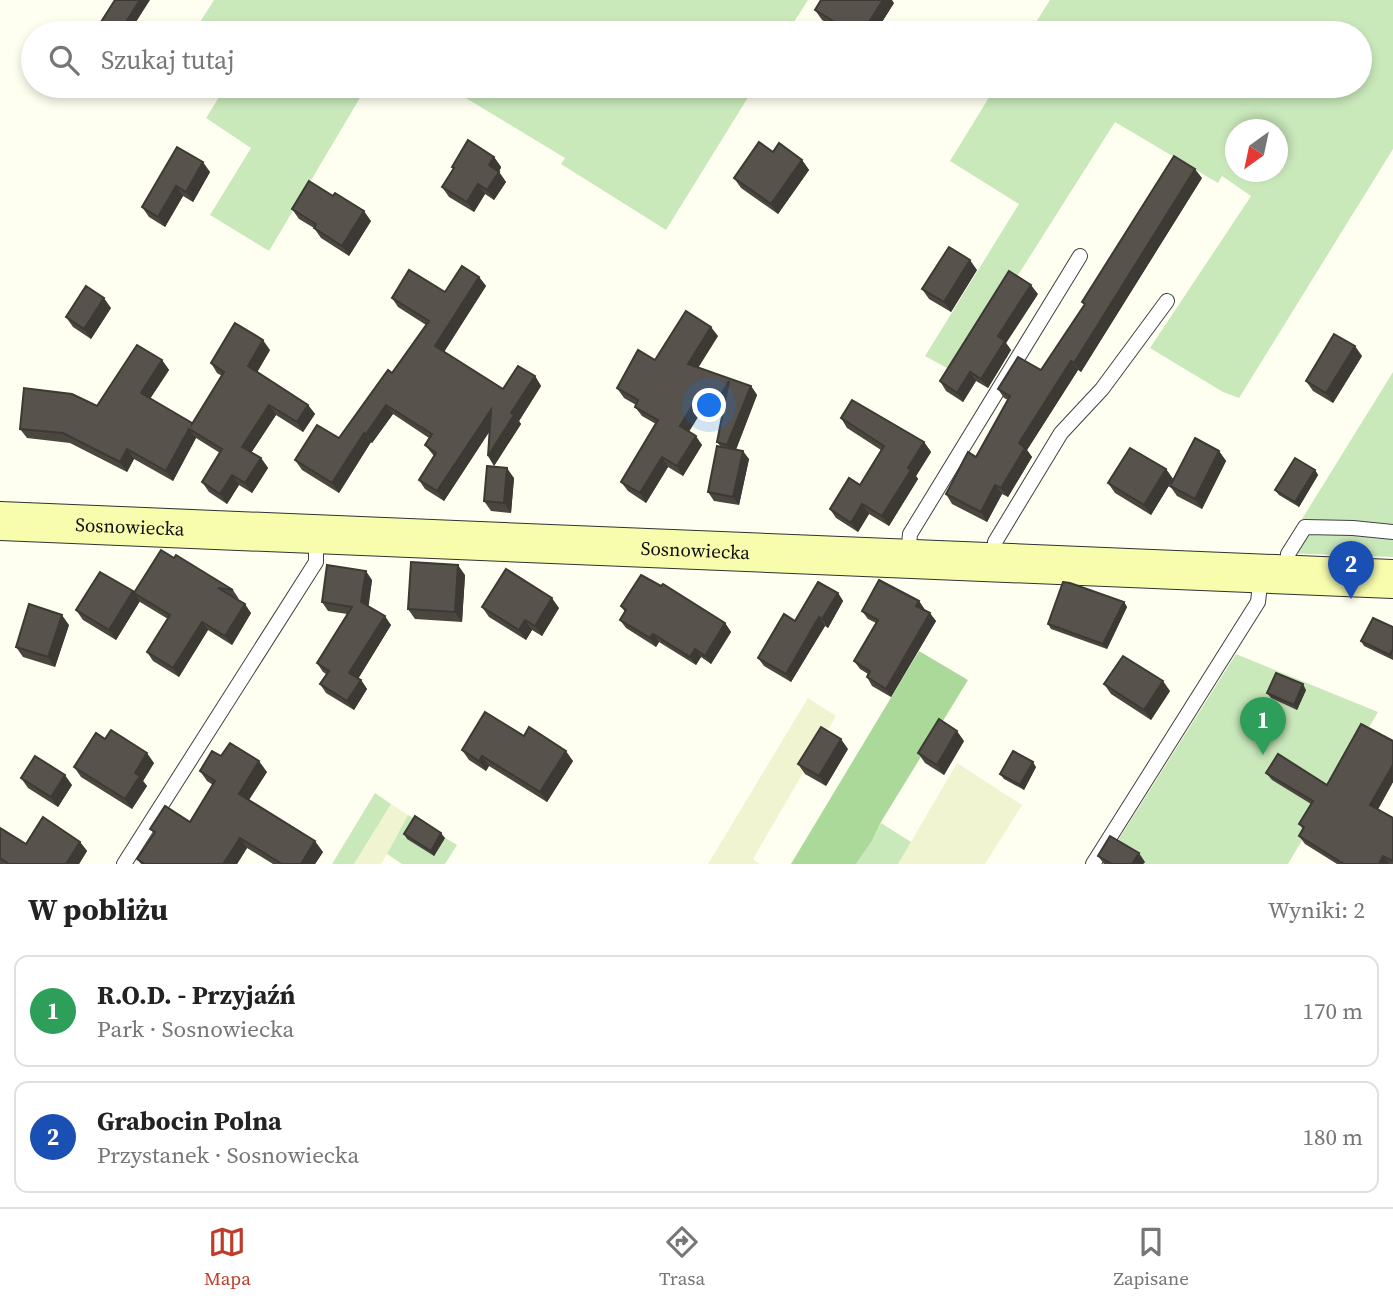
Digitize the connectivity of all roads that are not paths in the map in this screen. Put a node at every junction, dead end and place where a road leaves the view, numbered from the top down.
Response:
1 (1080, 256) dead end
2 (1167, 301) dead end
3 (0, 521) edge
4 (1393, 532) edge
5 (316, 535) junction
6 (908, 558) junction
7 (995, 561) junction
8 (1275, 574) junction
9 (1393, 579) edge
10 (124, 864) edge
11 (1093, 864) edge

1 - 6 lane
2 - 7 lane
3 - 5 street, Sosnowiecka
4 - 8 lane
5 - 6 street, Sosnowiecka
5 - 10 lane
6 - 7 street, Sosnowiecka
7 - 8 street, Sosnowiecka
8 - 9 street, Sosnowiecka
8 - 11 lane

